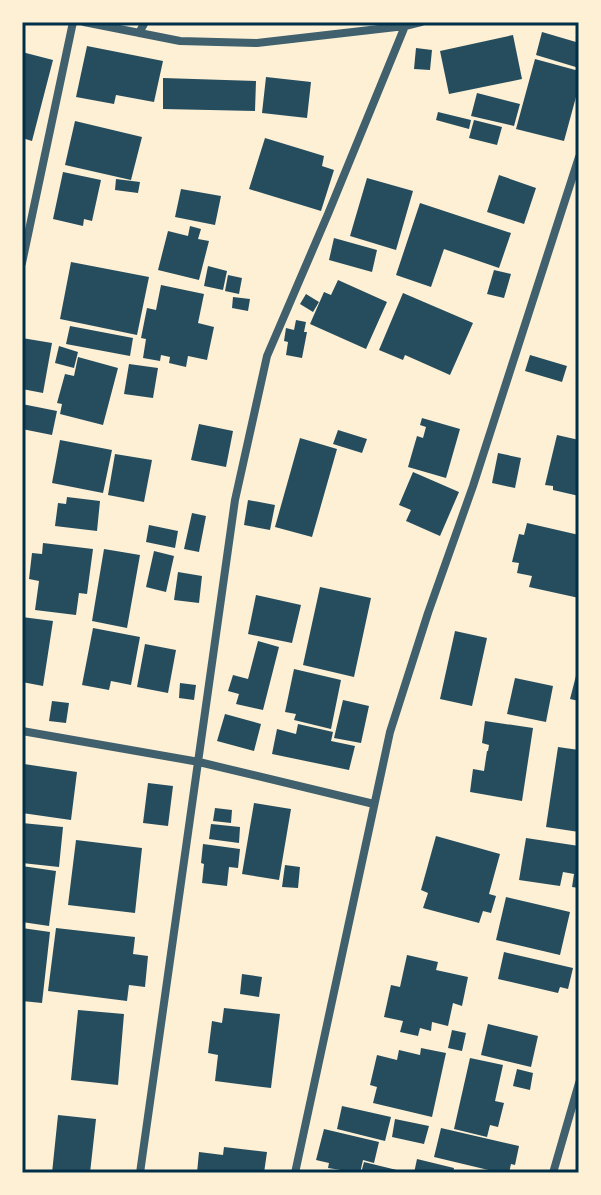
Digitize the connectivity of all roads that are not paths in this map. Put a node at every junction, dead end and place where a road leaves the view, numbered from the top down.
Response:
1 (73, 22) edge
2 (84, 22) edge
3 (145, 22) edge
4 (421, 22) edge
5 (405, 26) junction
6 (139, 33) junction
7 (579, 157) edge
8 (22, 263) edge
9 (22, 731) edge
10 (199, 762) junction
11 (374, 804) junction
12 (579, 1083) edge
13 (140, 1173) edge
14 (295, 1173) edge
15 (553, 1173) edge

1 - 8 street
2 - 6 street
3 - 6 street
4 - 5 street
5 - 6 street
5 - 10 street
7 - 11 street
9 - 10 street
10 - 11 street
10 - 13 street
11 - 14 street
12 - 15 street

